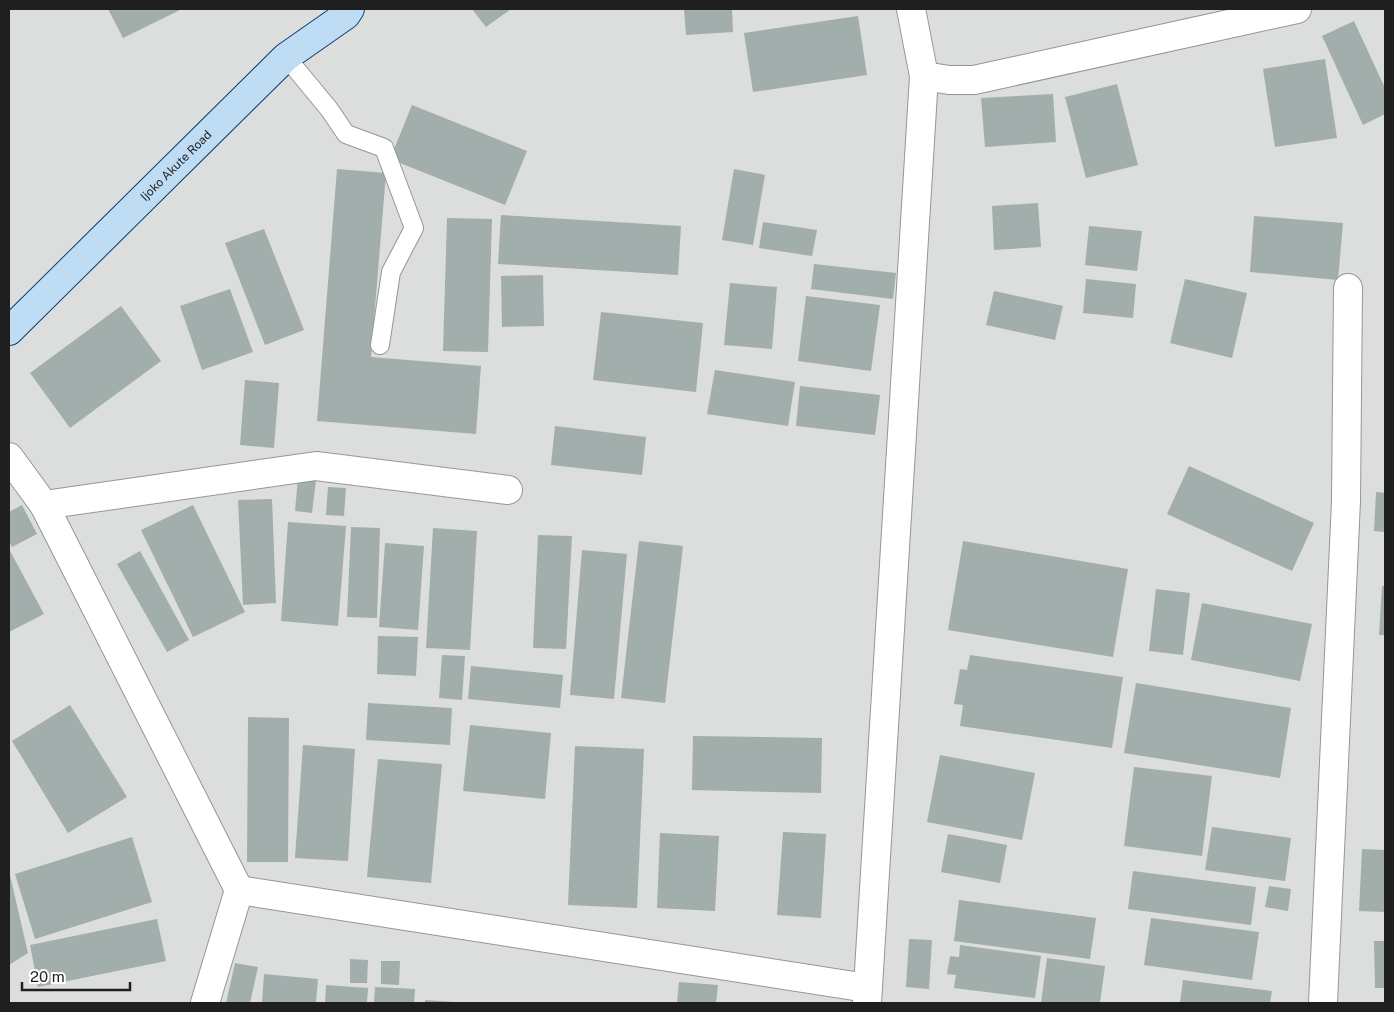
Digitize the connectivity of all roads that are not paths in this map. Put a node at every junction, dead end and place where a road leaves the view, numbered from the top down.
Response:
1 (911, 9) edge
2 (1297, 9) edge
3 (346, 11) edge
4 (286, 57) junction
5 (924, 76) junction
6 (1348, 288) dead end
7 (9, 331) edge
8 (380, 345) dead end
9 (9, 457) edge
10 (508, 490) dead end
11 (44, 505) junction
12 (239, 890) junction
13 (867, 996) edge
14 (205, 1003) edge
15 (1323, 1003) edge

1 - 5 street
2 - 5 street
3 - 4 main road, Ijoko Akute Road
4 - 7 main road, Ijoko Akute Road
4 - 8 lane
5 - 13 street
6 - 15 street
9 - 11 street
10 - 11 street
11 - 12 street
12 - 13 street
12 - 14 street

